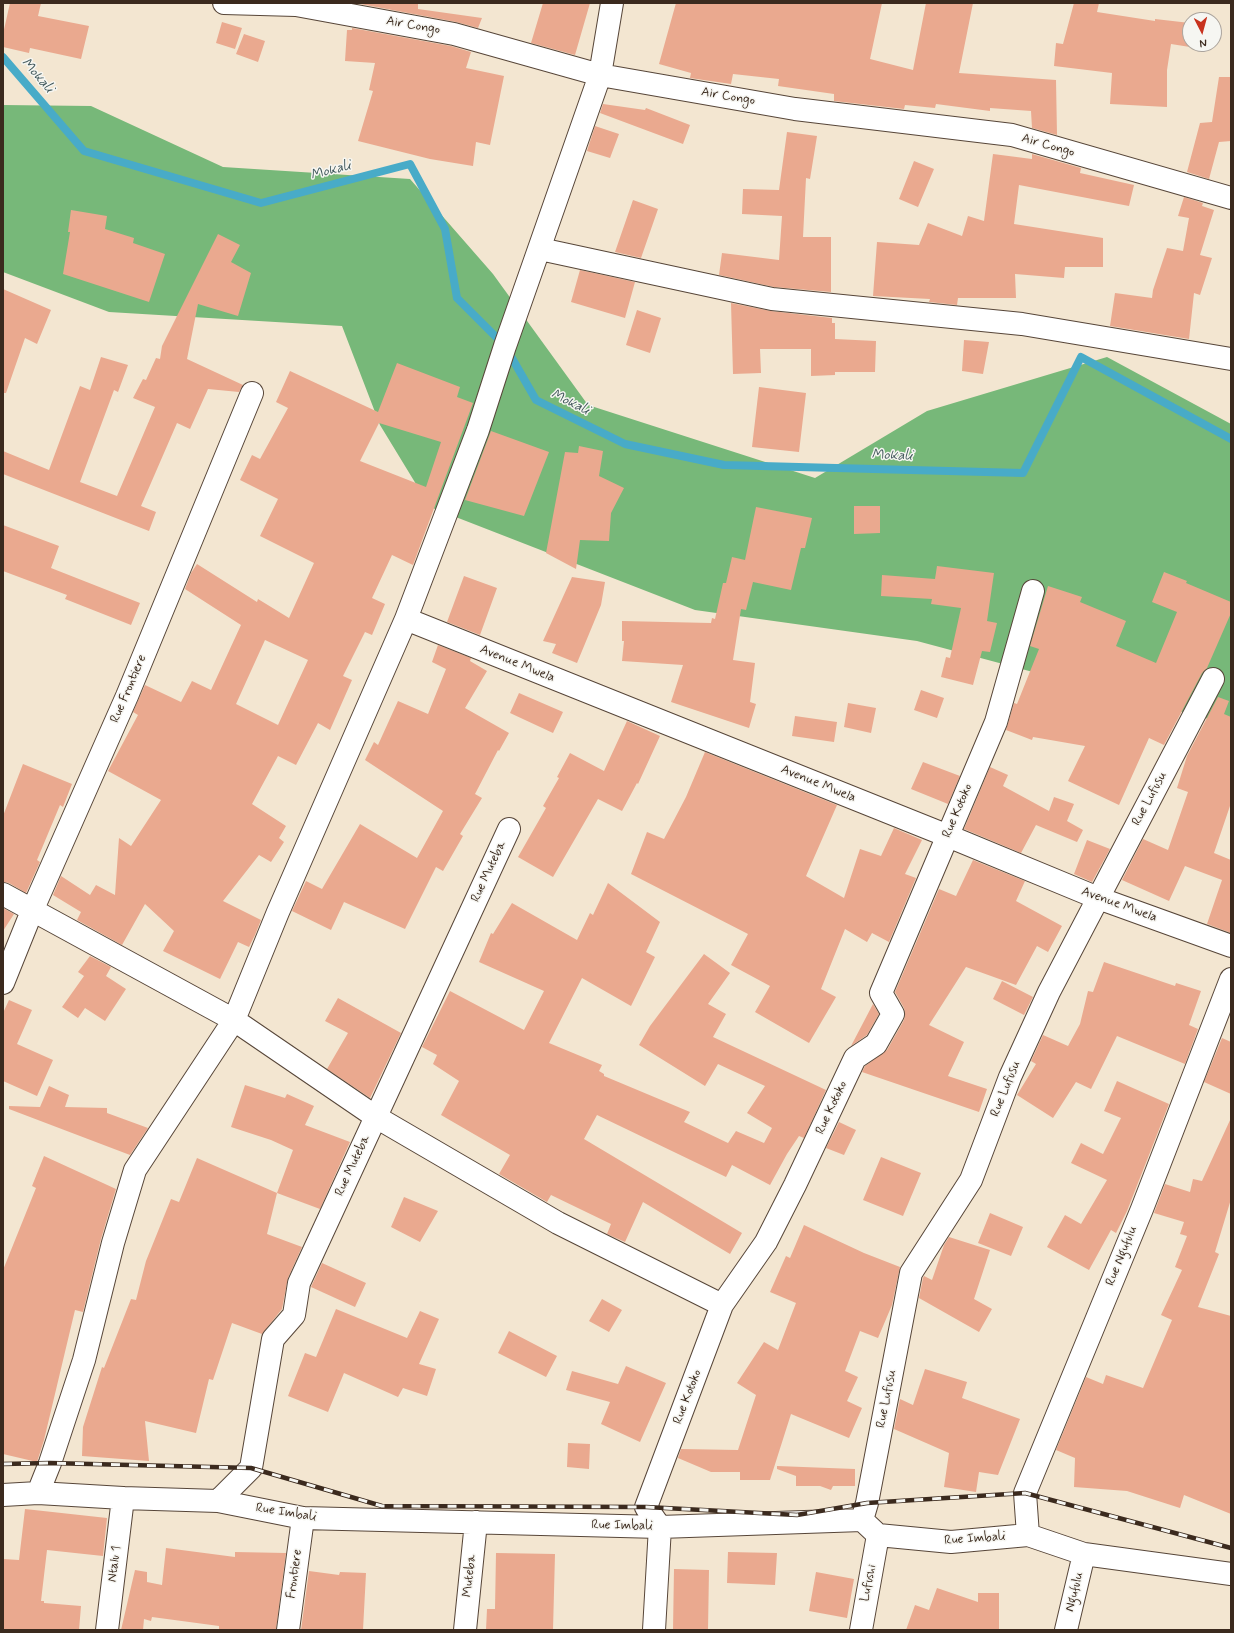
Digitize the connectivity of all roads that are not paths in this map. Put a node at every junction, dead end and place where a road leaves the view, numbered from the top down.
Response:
1 (224, 3) edge
2 (612, 3) edge
3 (600, 75) junction
4 (1231, 198) edge
5 (540, 249) junction
6 (1231, 359) edge
7 (252, 393) dead end
8 (1033, 591) dead end
9 (406, 619) junction
10 (1213, 679) dead end
11 (509, 830) dead end
12 (948, 836) junction
13 (3, 894) edge
14 (1098, 898) junction
15 (32, 911) junction
16 (1231, 946) edge
17 (1231, 979) edge
18 (3, 983) edge
19 (234, 1020) junction
20 (376, 1117) junction
21 (722, 1305) junction
22 (38, 1493) junction
23 (3, 1495) edge
24 (123, 1498) junction
25 (218, 1501) junction
26 (303, 1518) junction
27 (862, 1520) junction
28 (476, 1522) junction
29 (660, 1527) junction
30 (878, 1535) junction
31 (1028, 1535) junction
32 (1084, 1554) junction
33 (1231, 1574) edge
34 (107, 1630) edge
35 (288, 1630) edge
36 (465, 1630) edge
37 (654, 1630) edge
38 (861, 1630) edge
39 (1066, 1630) edge

1 - 3 street, Air Congo
2 - 3 street
3 - 4 street, Air Congo
3 - 5 street
5 - 6 street
5 - 9 street
7 - 15 street, Rue Frontiere
8 - 12 street, Rue Kotoko
9 - 12 street, Avenue Mwela
9 - 19 street
10 - 14 street, Rue Lufusu
11 - 20 street, Rue Muteba
12 - 14 street, Avenue Mwela
12 - 21 street, Rue Kotoko
13 - 15 street
14 - 16 street, Avenue Mwela
14 - 27 street, Rue Lufusu
15 - 18 street, Rue Frontiere
15 - 19 street
17 - 31 street, Rue Ngufulu
19 - 20 street
19 - 22 street
20 - 21 street
20 - 25 street, Rue Muteba
21 - 29 street, Rue Kotoko
22 - 23 street, Rue Imbali
22 - 24 street, Rue Imbali
24 - 25 street, Rue Imbali
24 - 34 street, Ntalu 1
25 - 26 street, Rue Imbali
26 - 28 street, Rue Imbali
26 - 35 street, Frontiere
27 - 29 street, Rue Imbali
27 - 30 street
28 - 29 street, Rue Imbali
28 - 36 street, Muteba
29 - 37 street
30 - 31 street, Rue Imbali
30 - 38 street, Lufushi
31 - 32 street, Rue Imbali
32 - 33 street, Rue Imbali
32 - 39 street, Ngufulu

